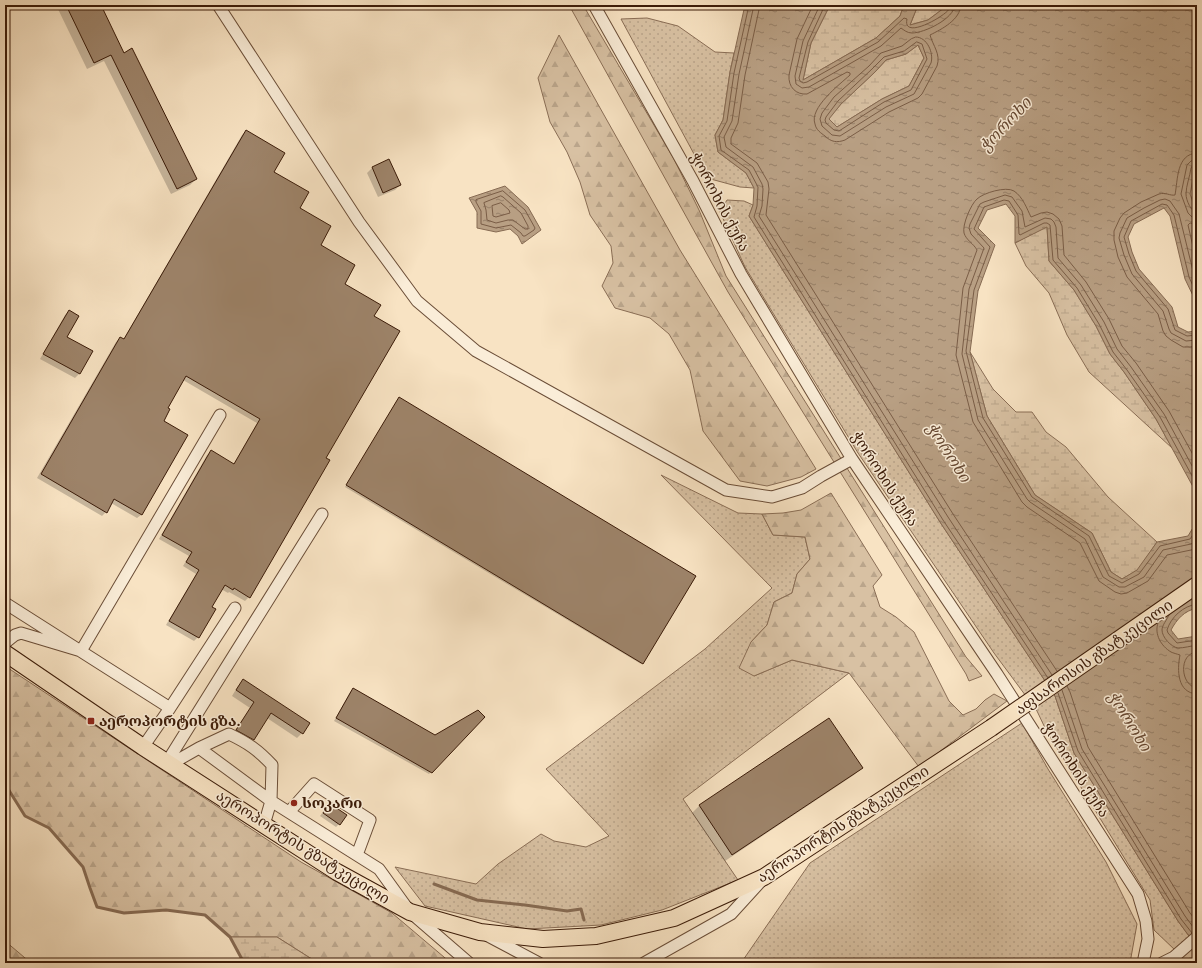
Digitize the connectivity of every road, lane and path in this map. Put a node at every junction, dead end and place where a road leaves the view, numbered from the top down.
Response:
1 (218, 5) edge
2 (594, 5) edge
3 (220, 415) dead end
4 (852, 459) junction
5 (322, 514) dead end
6 (1197, 585) edge
7 (5, 603) edge
8 (235, 608) dead end
9 (5, 643) edge
10 (81, 651) junction
11 (5, 652) edge
12 (170, 708) junction
13 (991, 728) joint
14 (143, 747) junction
15 (199, 748) junction
16 (169, 763) junction
17 (271, 801) junction
18 (289, 812) junction
19 (264, 825) junction
20 (357, 855) junction
21 (764, 877) junction
22 (410, 912) junction
23 (480, 932) junction
24 (1197, 937) edge
25 (469, 963) edge
26 (539, 963) edge
27 (644, 963) edge
28 (1143, 963) edge
29 (1162, 963) edge

1 - 4 street
2 - 4 street, ჭოროხის ქუჩა
3 - 10 street
4 - 28 street, ჭოროხის ქუჩა
5 - 16 street
6 - 13 highway, აფსაროსის გზატკეცილი, bridge
7 - 10 street
8 - 12 street
9 - 10 street
10 - 12 street
11 - 14 highway, აეროპორტის გზატკეცილი
12 - 14 street
13 - 21 highway, აეროპორტის გზატკეცილი
14 - 16 highway, აეროპორტის გზატკეცილი
15 - 16 street
15 - 17 street
15 - 17 street
16 - 19 highway, აეროპორტის გზატკეცილი
17 - 18 street
17 - 19 street
18 - 20 street
18 - 20 street
19 - 22 highway, აეროპორტის გზატკეცილი
20 - 22 street
21 - 23 highway, აეროპორტის გზატკეცილი
21 - 27 street
22 - 23 highway, აეროპორტის გზატკეცილი
22 - 25 street
23 - 26 street
24 - 29 street

